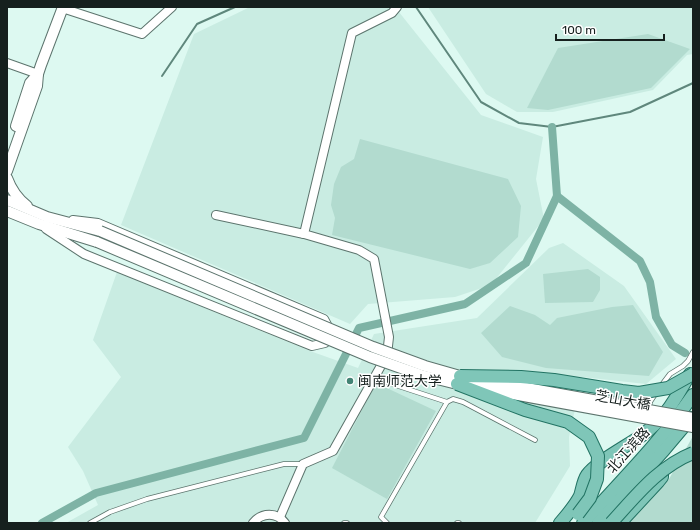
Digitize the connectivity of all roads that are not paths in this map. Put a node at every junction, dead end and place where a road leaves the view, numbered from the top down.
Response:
1 (62, 7) edge
2 (172, 7) edge
3 (395, 10) edge
4 (7, 63) edge
5 (38, 74) junction
6 (7, 152) edge
7 (7, 171) edge
8 (7, 178) edge
9 (7, 200) edge
10 (7, 211) edge
11 (216, 215) dead end
12 (48, 217) junction
13 (36, 219) junction
14 (7, 221) edge
15 (304, 234) junction
16 (693, 352) edge
17 (691, 365) edge
18 (693, 374) edge
19 (374, 378) junction
20 (458, 380) junction
21 (693, 395) edge
22 (550, 397) junction
23 (447, 402) junction
24 (693, 417) edge
25 (693, 424) edge
26 (693, 427) edge
27 (647, 432) junction
28 (535, 440) dead end
29 (693, 453) edge
30 (303, 464) junction
31 (282, 520) edge
32 (577, 520) edge
33 (90, 523) edge
34 (253, 523) edge
35 (387, 523) edge
36 (560, 523) edge
37 (598, 523) edge
38 (611, 523) edge
39 (620, 523) edge

1 - 2 street
1 - 5 street
3 - 15 street
4 - 5 street
5 - 6 street
5 - 7 street
8 - 13 street
9 - 13 street
10 - 13 street
11 - 15 street
12 - 13 street
12 - 13 street
12 - 20 street, bridge
13 - 14 street
13 - 20 street, bridge
15 - 19 street
16 - 17 lane
17 - 27 main road
17 - 27 lane
18 - 20 main road, bridge
19 - 23 lane
19 - 30 street
20 - 22 street, bridge
20 - 32 main road, bridge
21 - 32 main road, 北江滨路
22 - 24 street, bridge
22 - 26 street, 芝山大橋, bridge
23 - 28 lane
23 - 35 lane
24 - 37 main road, 北江滨路
25 - 39 main road
27 - 36 main road
29 - 38 main road, bridge
30 - 31 street
30 - 33 lane
31 - 34 street

